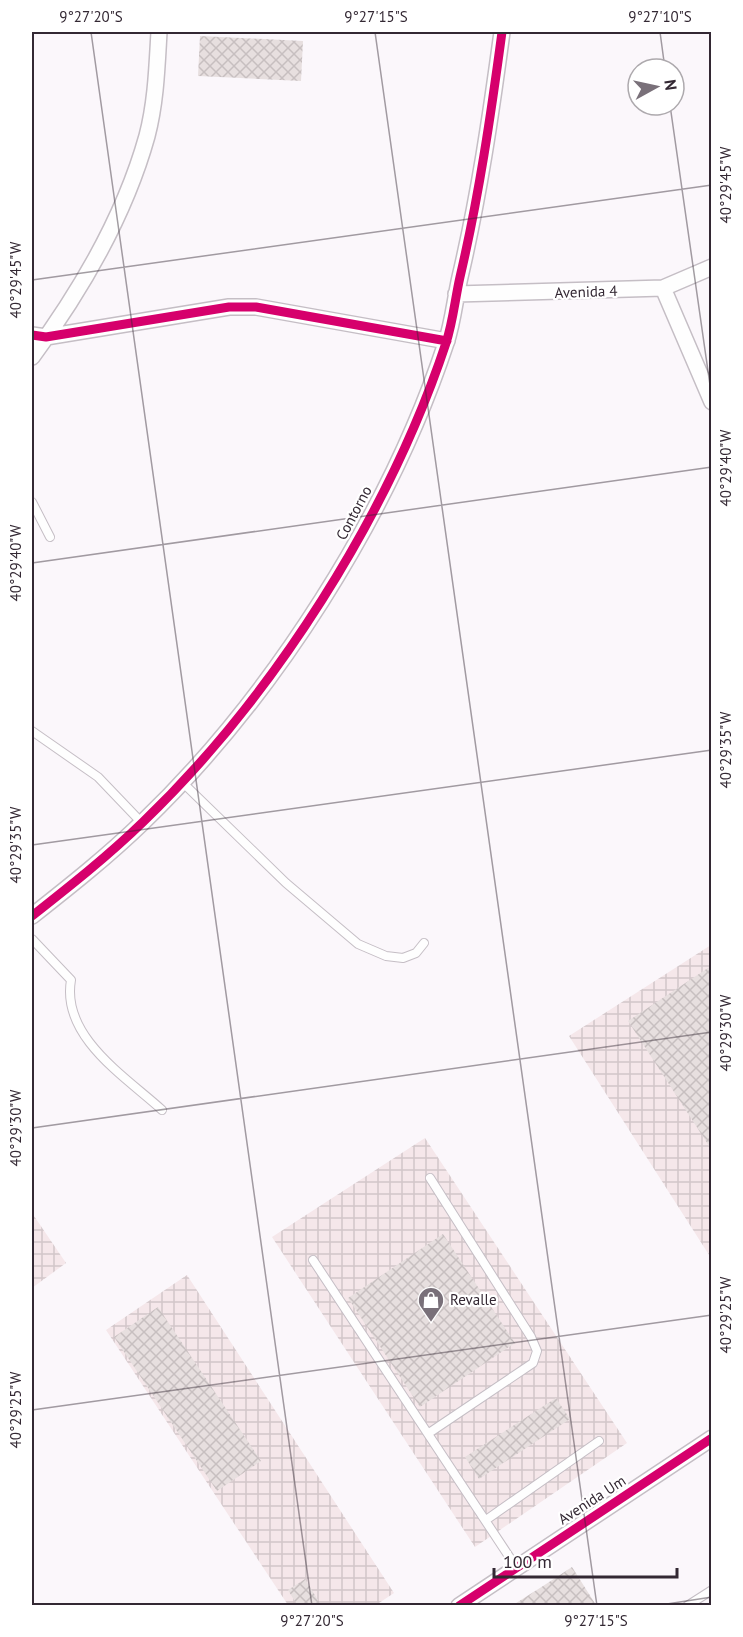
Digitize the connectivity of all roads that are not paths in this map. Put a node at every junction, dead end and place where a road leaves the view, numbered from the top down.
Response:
1 (159, 32) edge
2 (502, 32) edge
3 (711, 267) edge
4 (663, 288) junction
5 (456, 294) junction
6 (39, 336) edge
7 (447, 341) junction
8 (32, 357) edge
9 (711, 402) edge
10 (32, 502) edge
11 (50, 537) dead end
12 (32, 731) edge
13 (182, 782) junction
14 (142, 823) junction
15 (35, 909) edge
16 (32, 939) edge
17 (424, 943) dead end
18 (162, 1110) dead end
19 (430, 1178) dead end
20 (313, 1260) dead end
21 (429, 1433) junction
22 (599, 1441) dead end
23 (711, 1441) edge
24 (486, 1520) junction
25 (516, 1567) junction
26 (711, 1590) edge
27 (459, 1605) edge
28 (687, 1605) edge

1 - 6 street
2 - 5 street, Contorno
3 - 4 street, Avenida 4
4 - 5 street, Avenida 4
4 - 9 street
5 - 7 street, Contorno
6 - 7 street
6 - 8 street
7 - 13 street, Contorno
10 - 11 lane
12 - 14 lane
13 - 14 street, Contorno
13 - 17 lane
14 - 15 street, Contorno
16 - 18 lane
19 - 21 lane
20 - 21 lane
21 - 24 lane
22 - 24 lane
23 - 25 street, Avenida Um
24 - 25 lane
25 - 27 street, Avenida Um
26 - 28 lane

